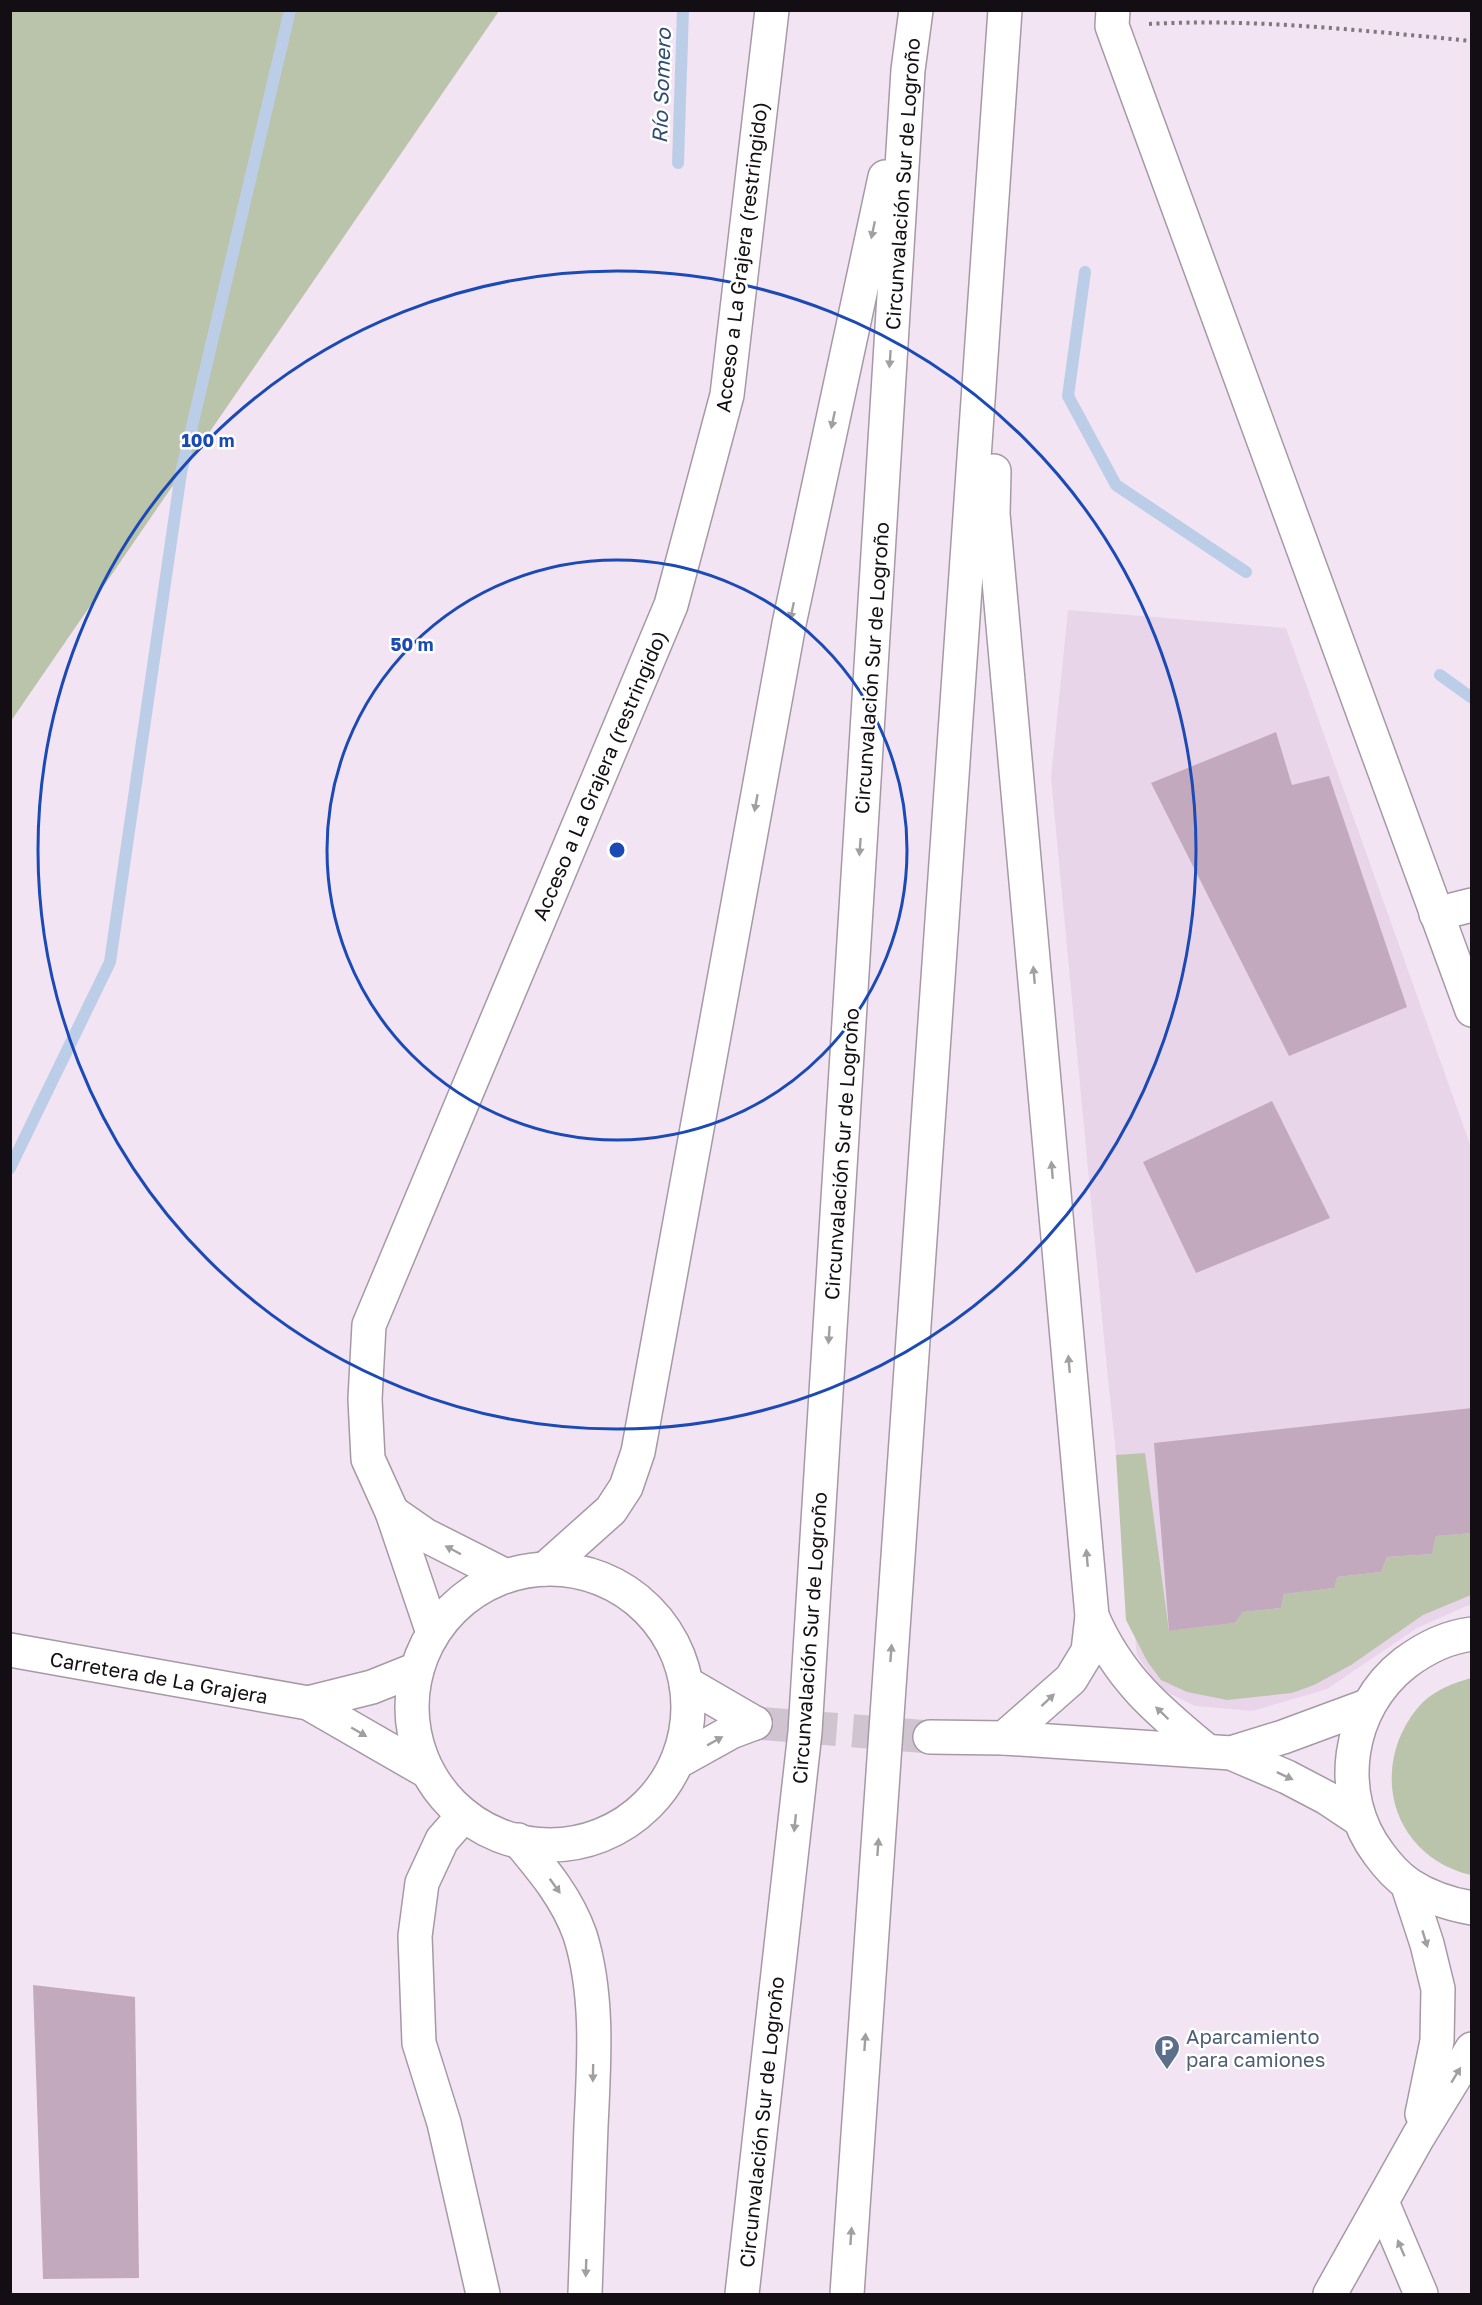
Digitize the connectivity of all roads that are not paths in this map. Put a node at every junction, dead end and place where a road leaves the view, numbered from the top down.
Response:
1 (772, 10) edge
2 (916, 10) edge
3 (1007, 10) edge
4 (1113, 18) edge
5 (908, 70) junction
6 (1472, 905) edge
7 (1436, 914) junction
8 (1472, 1010) edge
9 (392, 1512) junction
10 (545, 1569) junction
11 (506, 1576) junction
12 (1092, 1616) junction
13 (433, 1634) junction
14 (1472, 1634) edge
15 (10, 1650) edge
16 (417, 1669) junction
17 (686, 1683) junction
18 (308, 1703) junction
19 (1367, 1706) junction
20 (930, 1737) tunnel mouth
21 (1004, 1738) junction
22 (1219, 1752) junction
23 (677, 1762) junction
24 (428, 1772) junction
25 (464, 1815) junction
26 (1360, 1820) junction
27 (518, 1840) junction
28 (1407, 1883) junction
29 (1472, 1908) edge
30 (1472, 2049) edge
31 (1418, 2137) junction
32 (1382, 2202) junction
33 (483, 2295) edge
34 (585, 2295) edge
35 (742, 2295) edge
36 (847, 2295) edge
37 (1330, 2295) edge
38 (1421, 2295) edge

1 - 9 main road, Acceso a La Grajera (restringido)
2 - 5 main road, Circunvalación Sur de Logroño
12 -> 3 main road
36 -> 3 main road
4 - 7 main road
5 -> 10 main road
5 -> 35 main road, Circunvalación Sur de Logroño
6 - 7 main road
7 - 8 main road
11 -> 9 main road
9 - 13 main road, Acceso a La Grajera (restringido)
10 - 11 main road
10 - 17 main road
11 - 13 main road
21 -> 12 main road
22 -> 12 main road
13 - 16 main road
14 - 19 main road
15 - 18 main road, Carretera de La Grajera
16 - 18 main road, Carretera de La Grajera
16 - 24 main road
17 - 23 main road
23 -> 17 main road
18 -> 24 main road, Carretera de La Grajera
19 - 22 main road
19 - 26 main road
20 - 21 main road
21 - 22 main road
22 -> 26 main road
23 - 27 main road
24 - 25 main road
25 - 27 main road
25 - 33 main road
26 - 28 main road
27 -> 34 main road
28 - 29 main road
28 -> 31 main road
31 -> 30 main road
31 - 32 main road
32 - 37 main road
38 -> 32 main road

